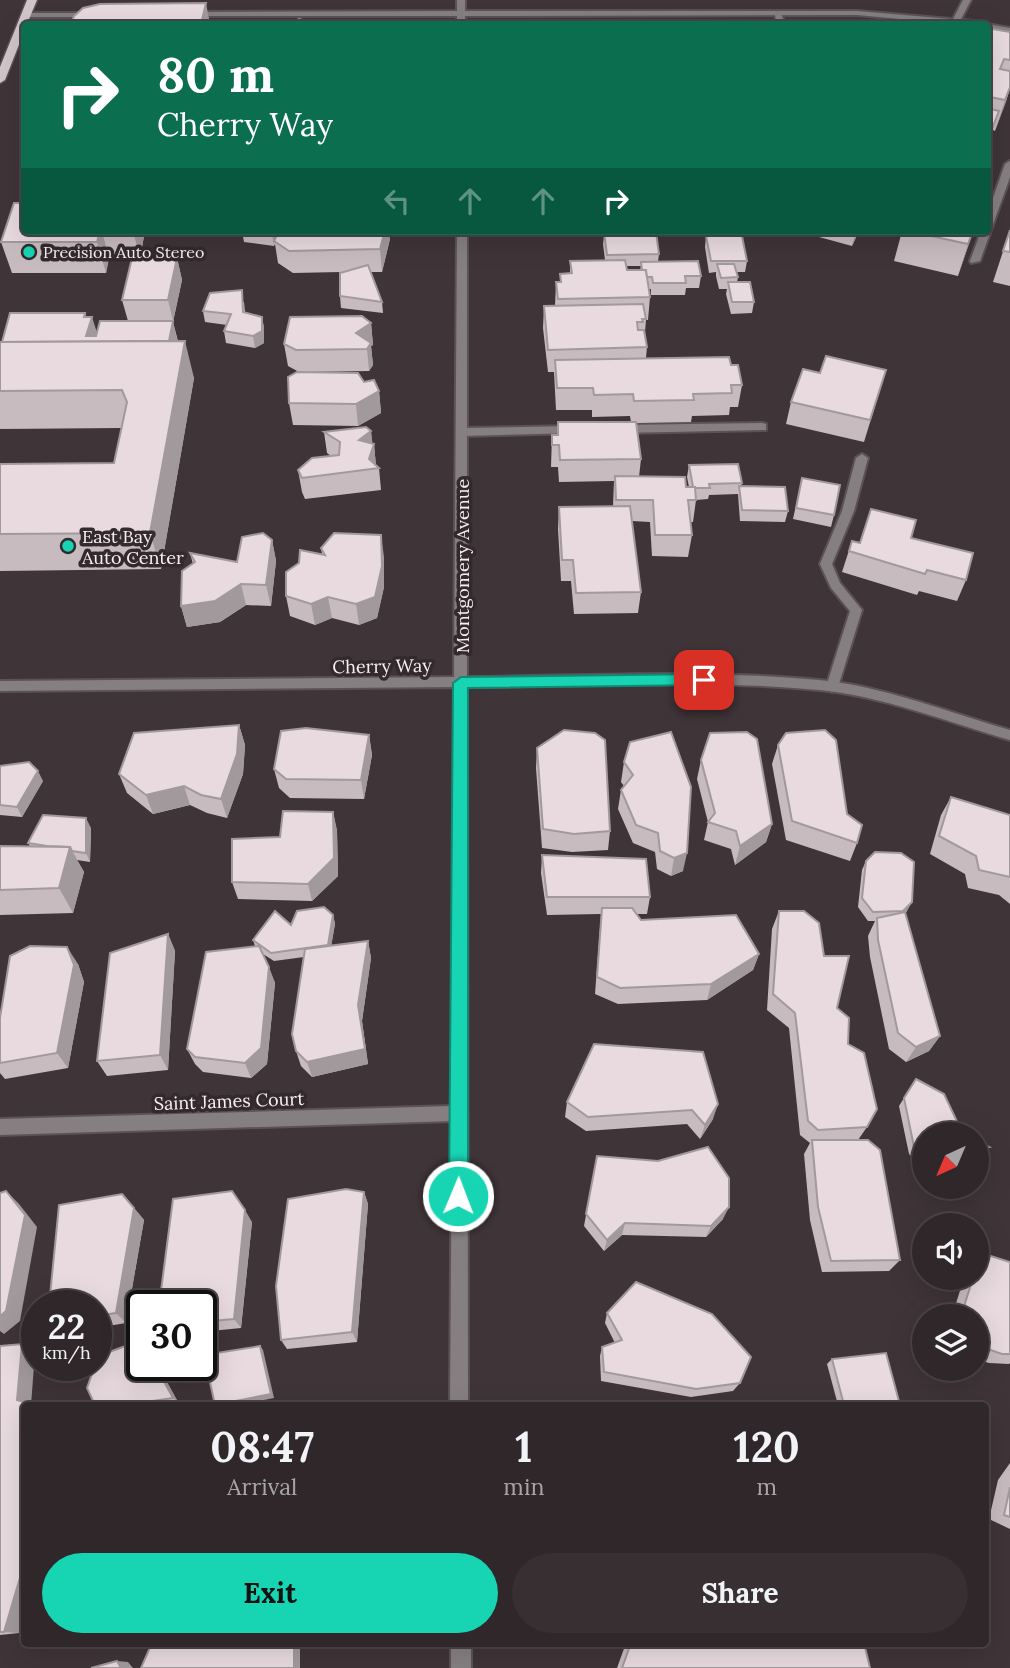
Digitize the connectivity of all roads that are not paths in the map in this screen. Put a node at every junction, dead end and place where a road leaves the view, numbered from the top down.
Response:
1 (32, 0) edge
2 (461, 0) edge
3 (775, 0) edge
4 (967, 0) edge
5 (461, 12) junction
6 (777, 13) junction
7 (106, 14) edge
8 (183, 14) edge
9 (26, 15) junction
10 (24, 21) edge
11 (461, 21) edge
12 (780, 21) edge
13 (956, 21) joint
14 (21, 28) edge
15 (991, 28) edge
16 (1010, 31) edge
17 (0, 80) edge
18 (1010, 164) edge
19 (991, 219) edge
20 (462, 235) edge
21 (985, 235) edge
22 (975, 261) edge
23 (762, 427) dead end
24 (609, 429) edge
25 (595, 430) edge
26 (462, 432) junction
27 (862, 458) dead end
28 (461, 683) junction
29 (0, 686) edge
30 (831, 687) junction
31 (1010, 735) edge
32 (460, 1113) junction
33 (0, 1127) edge
34 (459, 1402) edge
35 (461, 1647) edge
36 (461, 1668) edge

1 - 9 main road
2 - 5 street
3 - 6 street
4 - 13 street
5 - 6 street
5 - 8 street
5 - 11 street
6 - 12 street
6 - 13 street
7 - 9 street
9 - 10 main road
14 - 17 main road
15 - 16 street
18 - 19 street
20 - 26 street, Montgomery Avenue
21 - 22 street
23 - 24 street
25 - 26 street
26 - 28 street, Montgomery Avenue
27 - 30 street
28 - 29 street, Cherry Way
28 - 30 street, Cherry Way
28 - 32 street, Montgomery Avenue
30 - 31 street, Cherry Way
32 - 33 street, Saint James Court
32 - 34 street, Montgomery Avenue
35 - 36 street

